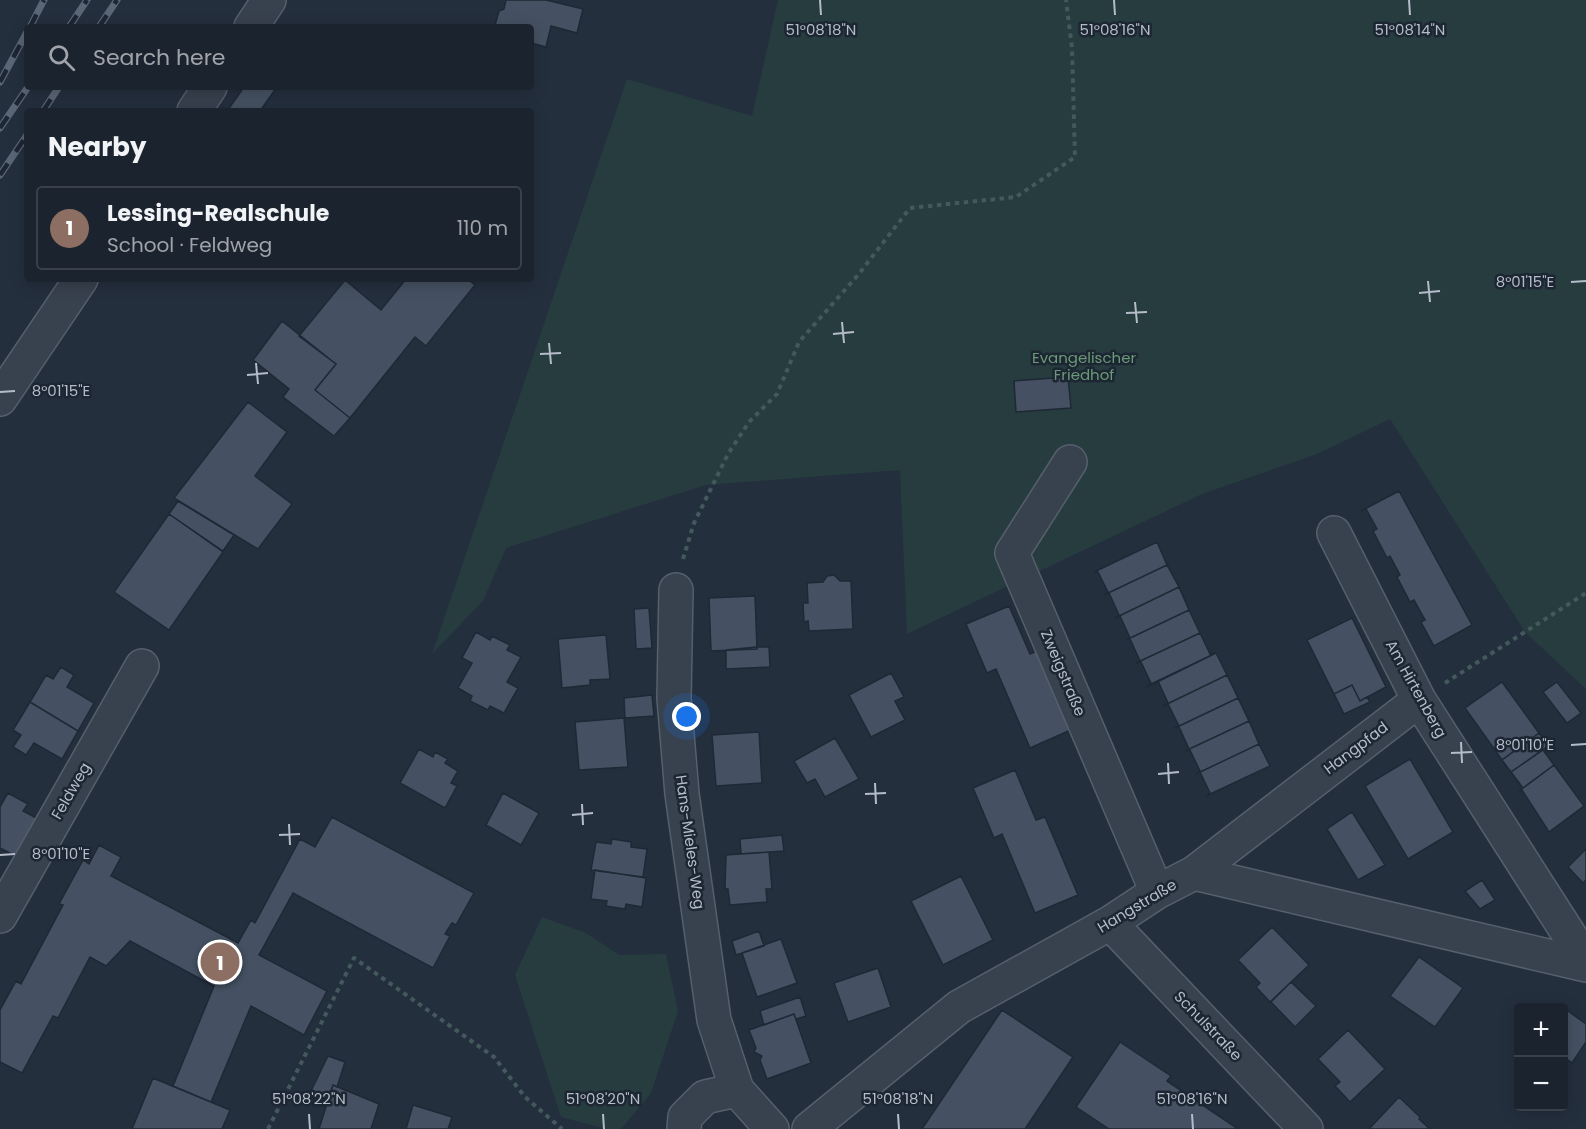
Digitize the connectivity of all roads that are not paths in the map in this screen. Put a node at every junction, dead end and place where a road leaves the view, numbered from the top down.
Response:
1 (269, 0) edge
2 (253, 24) edge
3 (208, 90) edge
4 (196, 108) edge
5 (79, 282) edge
6 (0, 399) edge
7 (1070, 462) dead end
8 (1334, 533) dead end
9 (676, 590) road end
10 (142, 666) dead end
11 (1419, 700) junction
12 (1194, 873) junction
13 (1157, 892) junction
14 (0, 916) edge
15 (1110, 924) junction
16 (1586, 963) edge
17 (737, 1090) junction
18 (684, 1129) edge
19 (772, 1129) edge
20 (809, 1129) edge
21 (1306, 1129) edge

1 - 2 street
3 - 4 street
5 - 6 street
7 - 13 street, Zweigstraße
8 - 11 street, Am Hirtenberg
9 - 17 street, Hans-Mieles-Weg
10 - 14 street, Feldweg
11 - 12 street, Hangpfad
11 - 16 street, Am Hirtenberg
12 - 13 street, Hangstraße
12 - 16 street, Hangstraße
13 - 15 street, Hangstraße
15 - 20 street, Hangstraße
15 - 21 street, Schulstraße
17 - 18 street
17 - 19 street, Hans-Mieles-Weg

